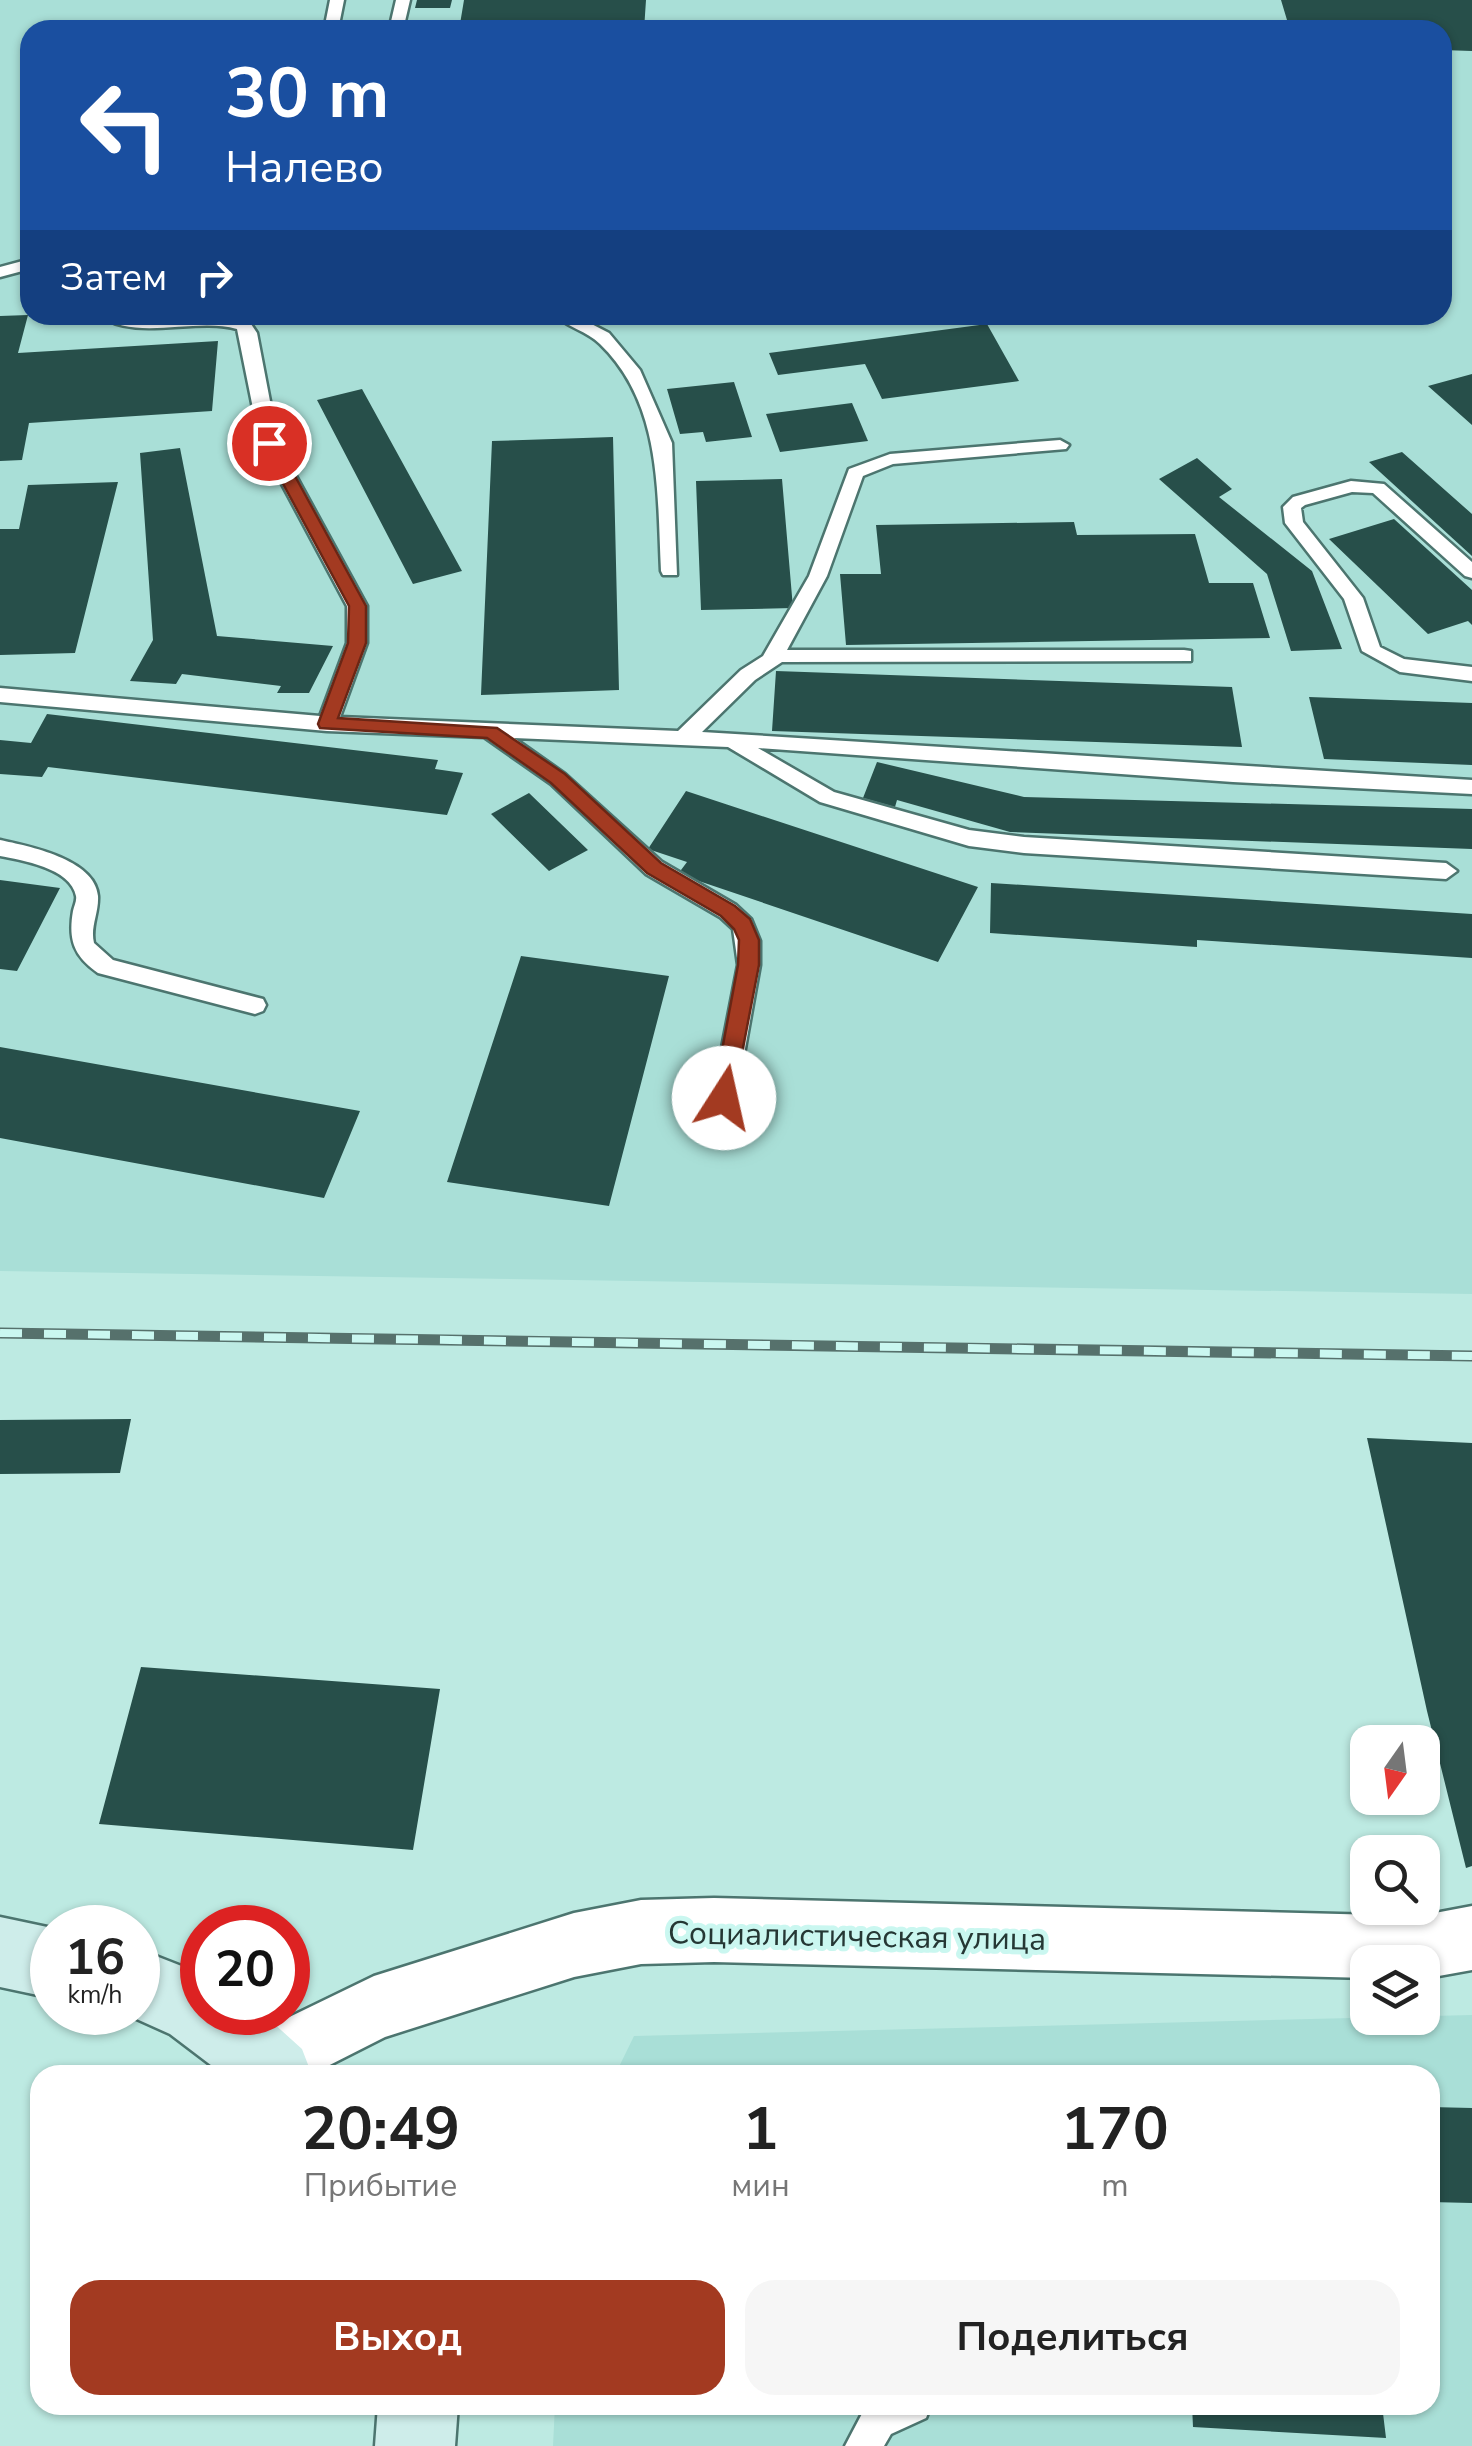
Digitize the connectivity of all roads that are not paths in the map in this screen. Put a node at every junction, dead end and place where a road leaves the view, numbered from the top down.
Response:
1 (243, 325) edge
2 (581, 325) edge
3 (1060, 445) dead end
4 (670, 571) dead end
5 (1472, 572) edge
6 (1184, 656) dead end
7 (772, 658) junction
8 (1472, 674) edge
9 (0, 695) edge
10 (327, 724) junction
11 (491, 732) junction
12 (681, 740) junction
13 (731, 741) junction
14 (1472, 787) edge
15 (0, 848) edge
16 (1446, 871) dead end
17 (255, 1005) dead end
18 (724, 1098) dead end
19 (1472, 1938) edge
20 (0, 1952) edge
21 (30, 1958) edge
22 (160, 1991) edge
23 (266, 2065) edge
24 (278, 2065) edge
25 (417, 2415) edge
26 (892, 2415) edge
27 (414, 2446) edge
28 (863, 2446) edge

1 - 10 lane
2 - 4 lane
3 - 7 lane
5 - 8 lane
6 - 7 lane
7 - 12 lane
9 - 10 lane
10 - 11 lane
11 - 12 lane
11 - 18 lane
12 - 13 lane
13 - 14 lane
13 - 16 lane
15 - 17 lane
19 - 24 street, Социалистическая улица
20 - 21 main road
22 - 23 main road, Социалистическая улица
25 - 27 main road
26 - 28 lane

